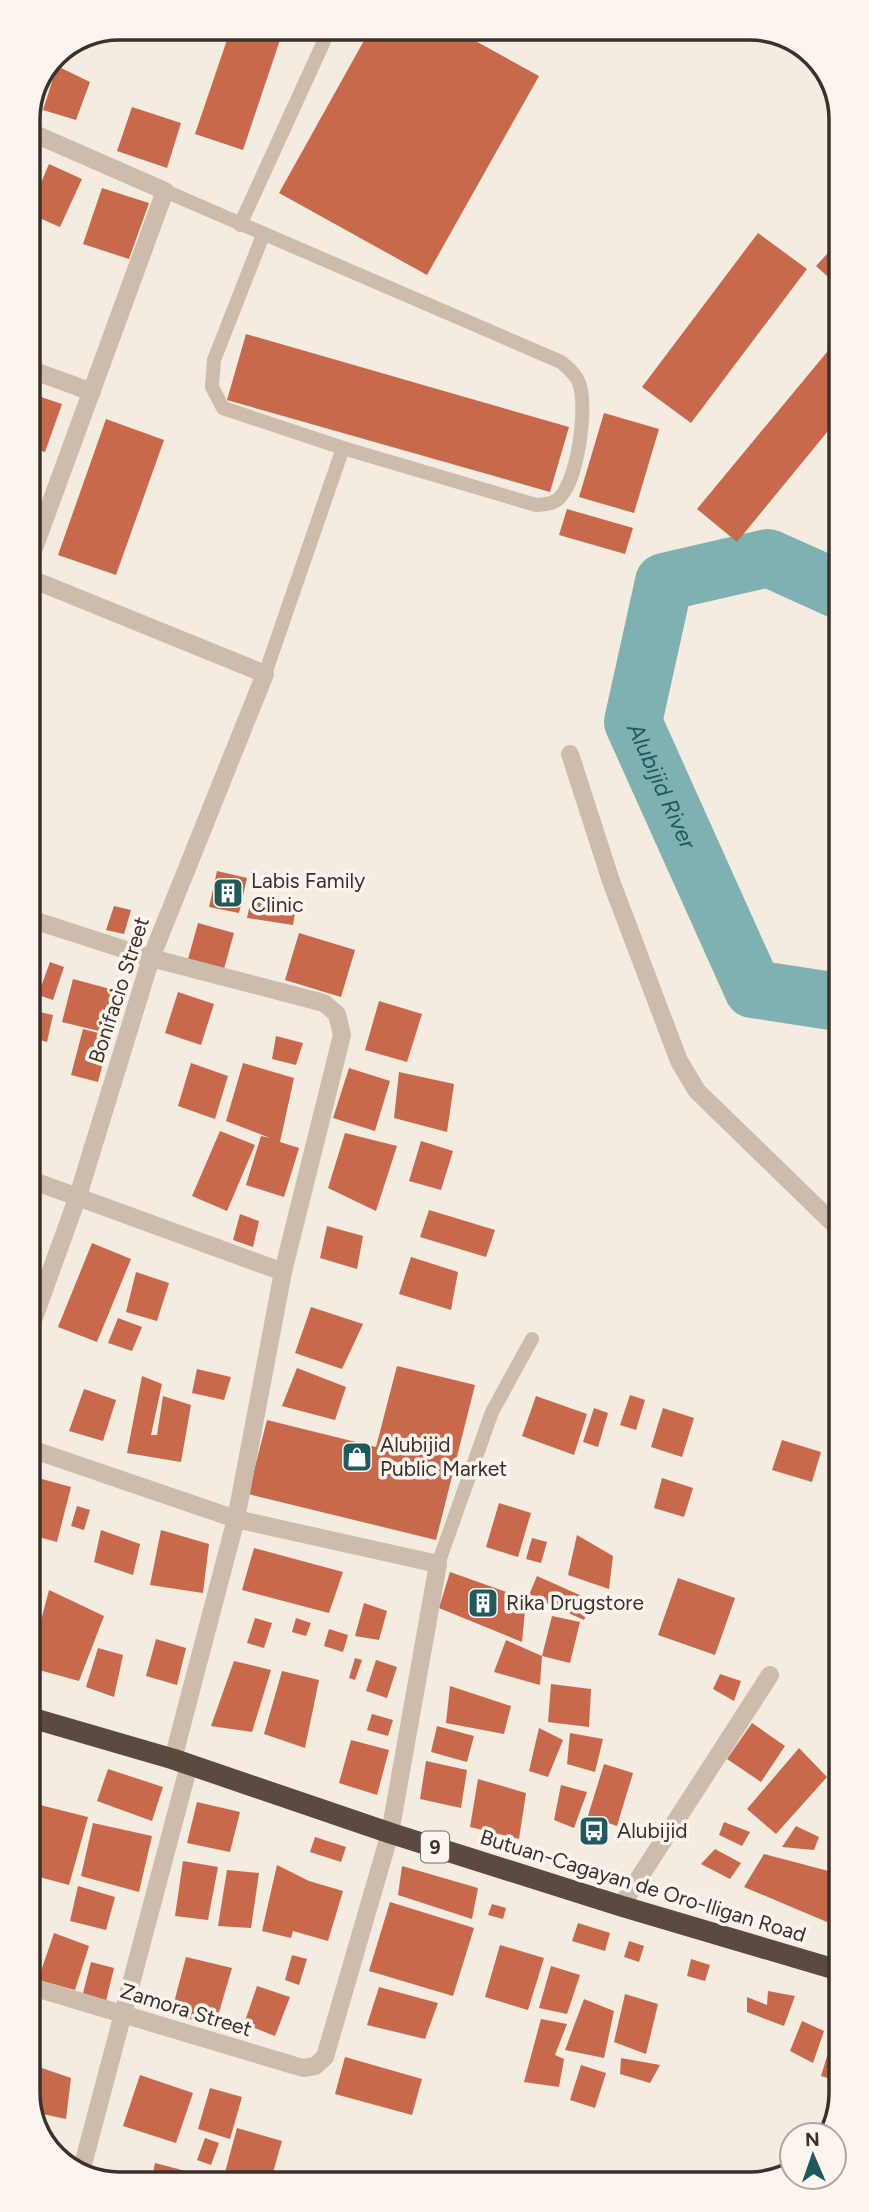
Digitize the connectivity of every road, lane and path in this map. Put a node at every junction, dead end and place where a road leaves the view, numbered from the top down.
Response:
1 (325, 40) edge
2 (40, 136) edge
3 (165, 191) junction
4 (240, 225) junction
5 (263, 235) junction
6 (40, 373) edge
7 (92, 393) junction
8 (343, 448) junction
9 (40, 532) edge
10 (40, 582) edge
11 (265, 674) junction
12 (570, 754) dead end
13 (40, 922) edge
14 (150, 958) junction
15 (40, 1183) edge
16 (78, 1196) junction
17 (829, 1218) edge
18 (283, 1272) junction
19 (40, 1301) edge
20 (533, 1339) dead end
21 (40, 1452) edge
22 (236, 1519) junction
23 (438, 1564) junction
24 (770, 1675) dead end
25 (40, 1720) edge
26 (181, 1762) junction
27 (390, 1833) junction
28 (621, 1906) junction
29 (829, 1967) edge
30 (40, 1989) edge
31 (122, 2015) junction
32 (83, 2163) edge

1 - 4 lane
2 - 3 street
3 - 4 lane
3 - 7 street
4 - 5 lane
5 - 8 lane
5 - 8 lane
6 - 7 street
7 - 9 street
8 - 11 lane
10 - 11 street
11 - 14 street, Bonifacio Street
12 - 17 street
13 - 14 street
14 - 16 street, Bonifacio Street
14 - 18 street
15 - 16 street
16 - 18 street
16 - 19 street, Bonifacio Street
18 - 22 street
20 - 23 lane
21 - 22 street
22 - 23 street
22 - 26 street
23 - 27 street
24 - 28 street
25 - 26 highway, Butuan-Cagayan de Oro-Iligan Road / 9
26 - 27 highway, Butuan-Cagayan de Oro-Iligan Road / 9
26 - 31 street
27 - 28 highway, Butuan-Cagayan de Oro-Iligan Road / 9
27 - 31 street, Zamora Street
28 - 29 highway, Butuan-Cagayan de Oro-Iligan Road / 9
30 - 31 street, Zamora Street
31 - 32 street

